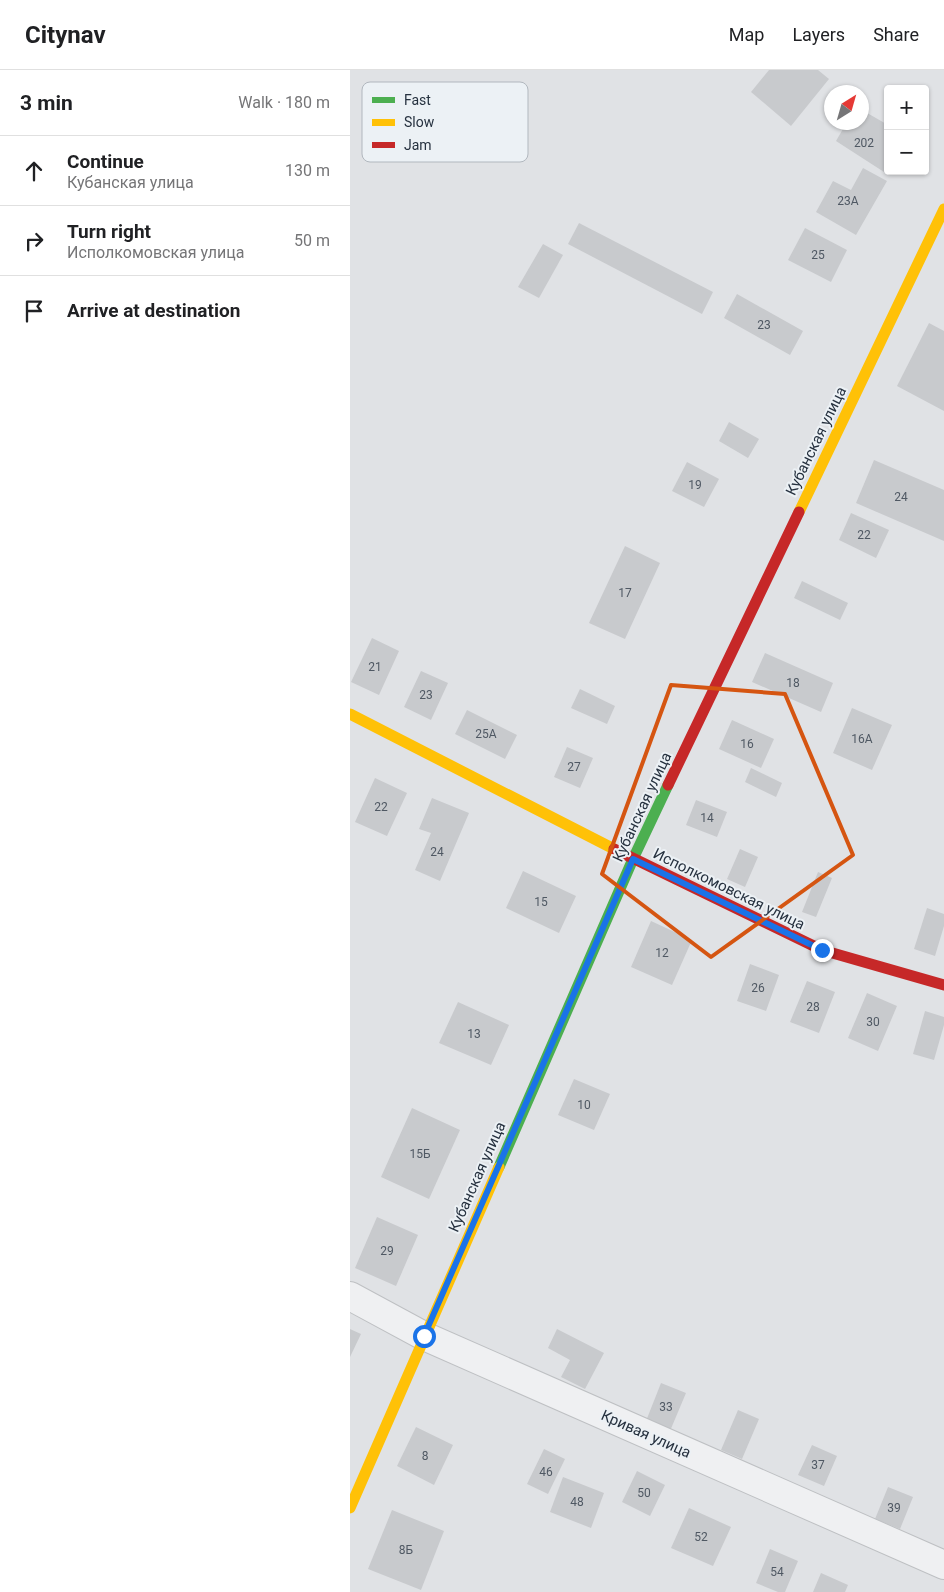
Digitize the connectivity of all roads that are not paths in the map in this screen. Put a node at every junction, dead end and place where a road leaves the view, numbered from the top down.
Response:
1 (944, 209) edge
2 (350, 714) edge
3 (633, 859) junction
4 (944, 985) edge
5 (350, 1296) edge
6 (424, 1336) junction
7 (350, 1508) edge
8 (944, 1565) edge

1 - 3 main road, Кубанская улица
2 - 3 main road, Исполкомовская улица
3 - 4 main road, Исполкомовская улица
3 - 6 main road, Кубанская улица
5 - 6 street, Кривая улица
6 - 7 main road, Кубанская улица
6 - 8 street, Кривая улица

